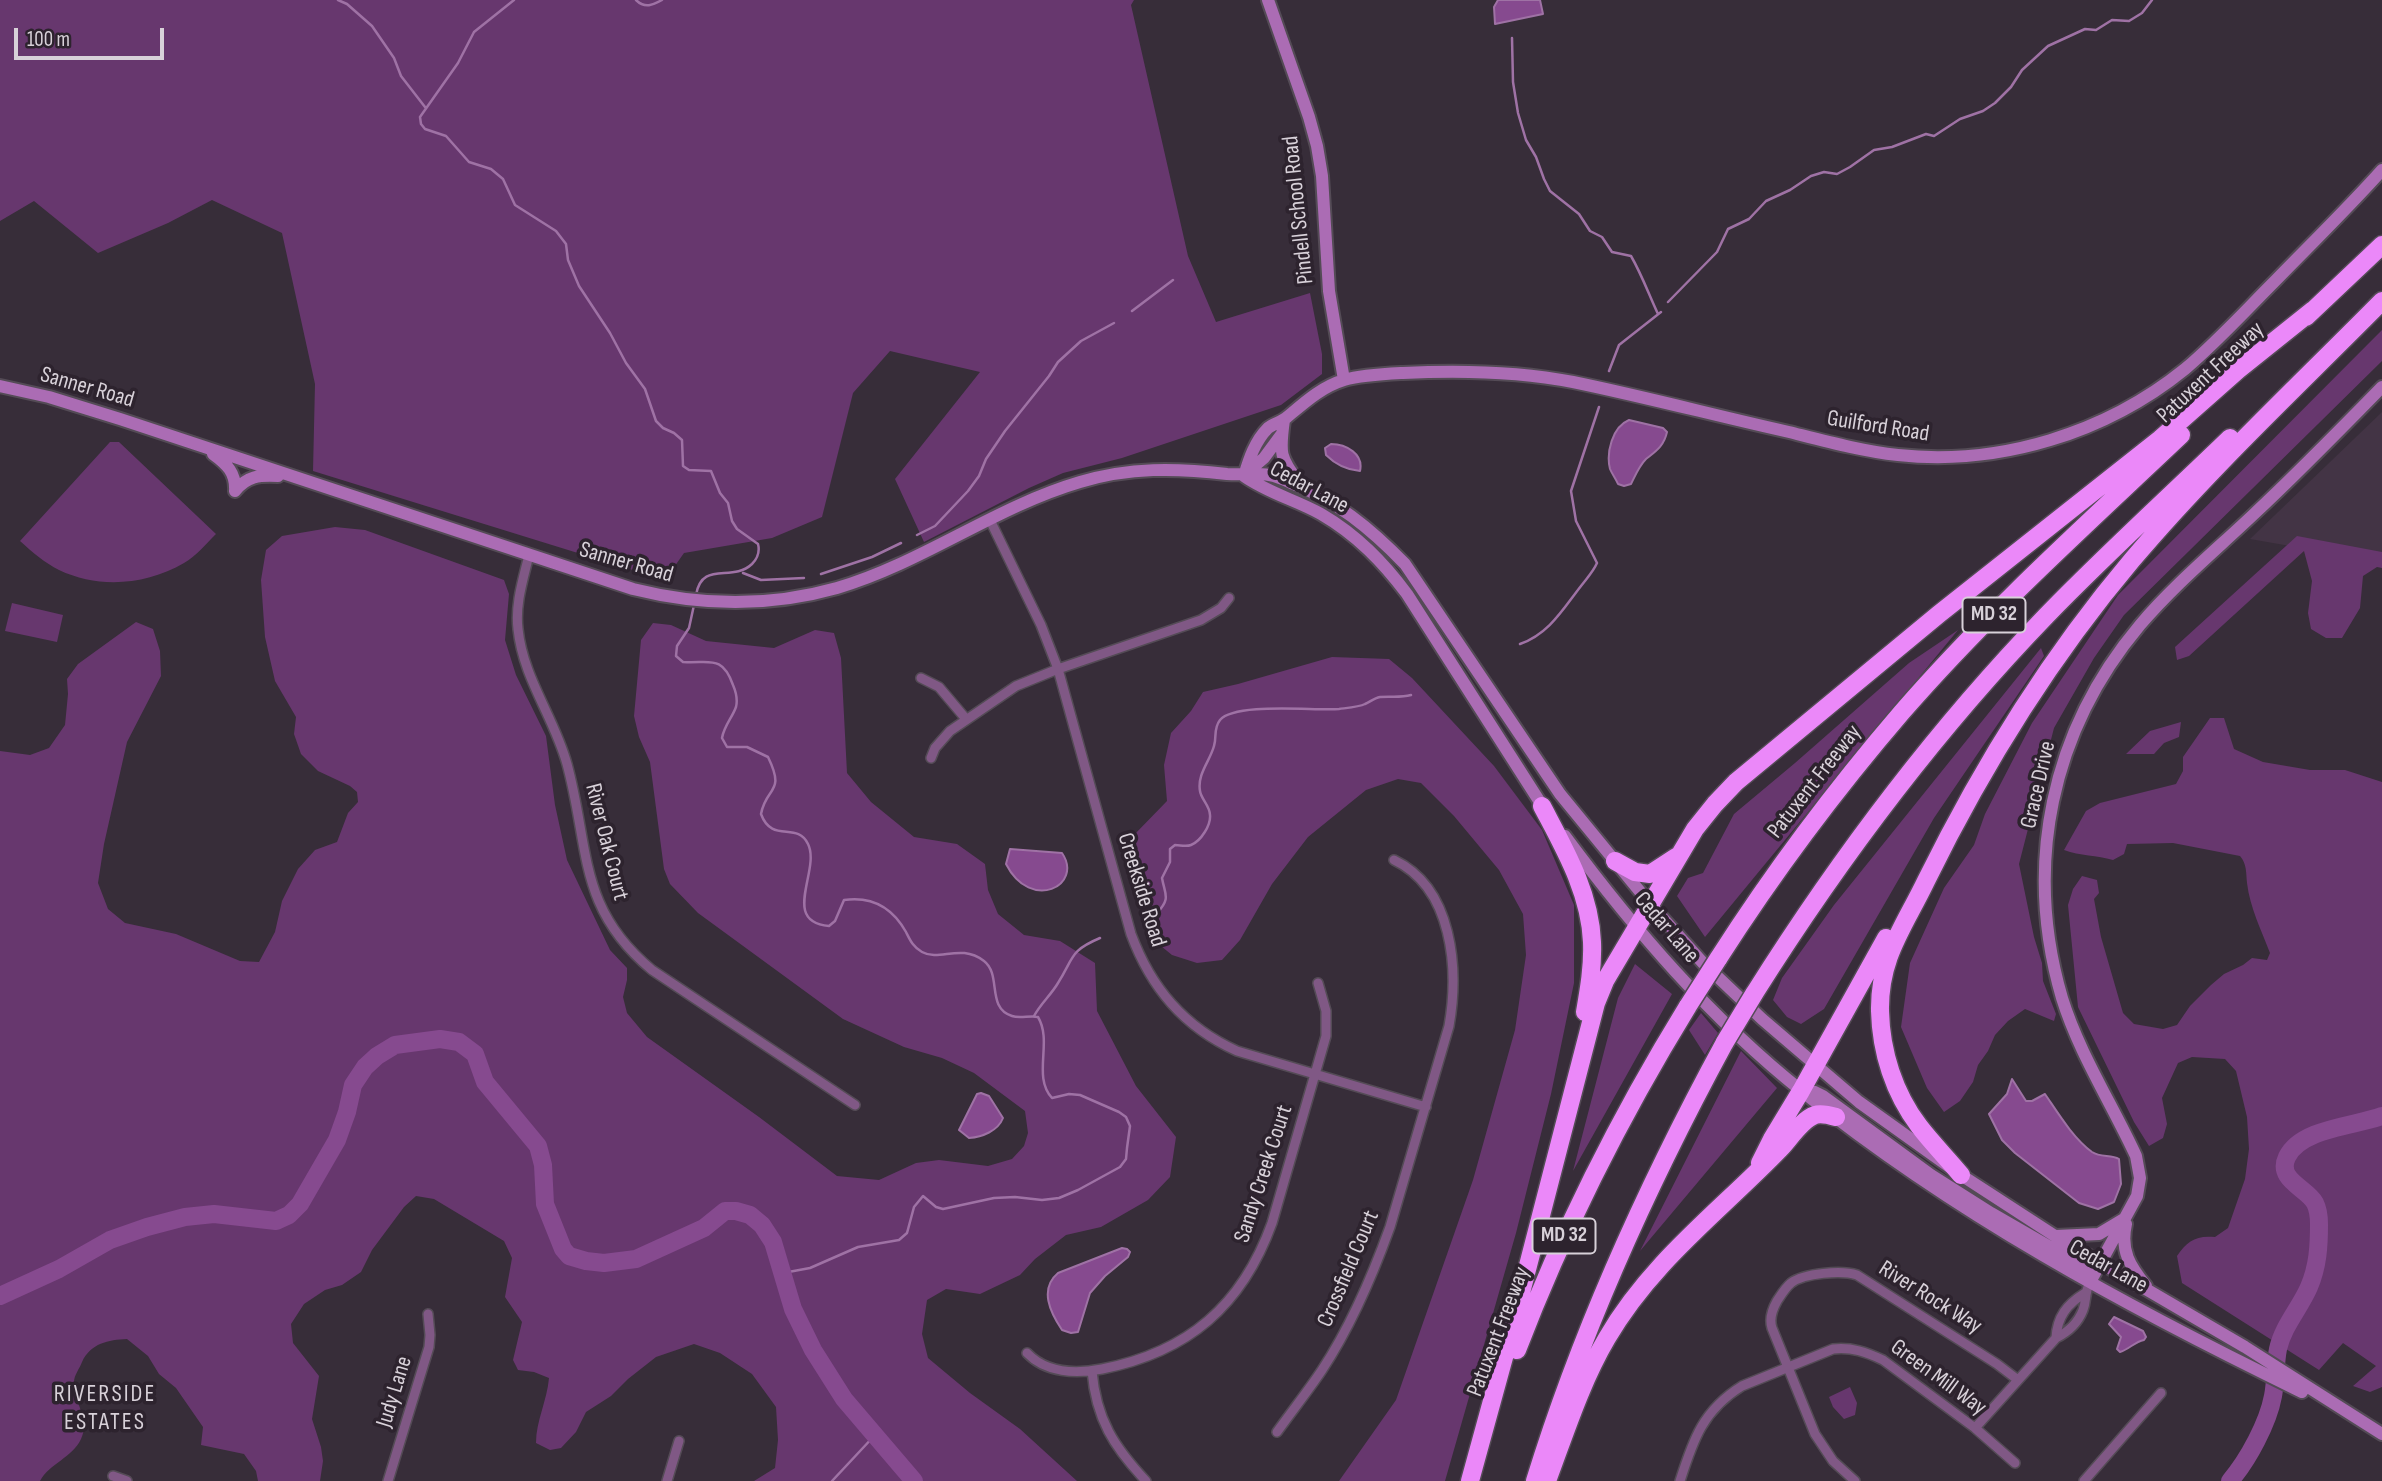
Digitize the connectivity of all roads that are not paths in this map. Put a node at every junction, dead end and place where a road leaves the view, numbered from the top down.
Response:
1 (1268, 0) edge
2 (2382, 170) edge
3 (2382, 245) edge
4 (2382, 294) edge
5 (2382, 302) edge
6 (2313, 310) junction
7 (1344, 380) junction
8 (0, 386) edge
9 (2382, 387) edge
10 (1284, 420) junction
11 (1282, 434) junction
12 (201, 446) junction
13 (1244, 476) junction
14 (298, 478) junction
15 (1301, 486) junction
16 (990, 520) junction
17 (529, 555) junction
18 (1228, 598) dead end
19 (1058, 669) junction
20 (921, 678) dead end
21 (966, 719) junction
22 (931, 758) dead end
23 (1542, 806) junction
24 (1940, 852) junction
25 (1682, 853) junction
26 (1394, 860) dead end
27 (1615, 861) junction
28 (1651, 905) junction
29 (1636, 927) junction
30 (1318, 983) dead end
31 (1815, 1066) junction
32 (1315, 1075) junction
33 (1801, 1091) junction
34 (855, 1105) dead end
35 (1426, 1107) junction
36 (1568, 1113) junction
37 (1836, 1117) junction
38 (1757, 1171) junction
39 (1961, 1175) junction
40 (2129, 1214) junction
41 (2055, 1236) junction
42 (2093, 1278) junction
43 (2150, 1291) junction
44 (428, 1314) dead end
45 (2056, 1338) junction
46 (1027, 1353) dead end
47 (1787, 1368) junction
48 (1092, 1371) junction
49 (2018, 1380) junction
50 (2161, 1393) dead end
51 (2348, 1414) junction
52 (1975, 1428) junction
53 (1276, 1432) dead end
54 (2382, 1434) edge
55 (679, 1441) dead end
56 (2015, 1463) dead end
57 (113, 1476) dead end
58 (127, 1481) edge
59 (388, 1481) edge
60 (667, 1481) edge
61 (1146, 1481) edge
62 (1471, 1481) edge
63 (1535, 1481) edge
64 (1547, 1481) edge
65 (1680, 1481) edge
66 (1854, 1481) edge
67 (2084, 1481) edge

1 - 7 main road, Pindell School Road
2 - 7 main road, Guilford Road
3 - 6 highway, Patuxent Freeway / MD 32
4 - 63 highway, MD 32, bridge
5 - 24 highway
6 - 25 highway
6 - 62 highway, Patuxent Freeway / MD 32, bridge
7 - 10 main road, Guilford Road
8 - 12 main road, Sanner Road
9 - 40 main road, Grace Drive
10 - 11 main road
10 - 13 main road, Guilford Road
11 - 13 main road
11 - 15 main road
12 - 14 main road, Sanner Road
12 - 14 main road
13 - 15 main road, Cedar Lane
13 - 16 main road, Sanner Road
13 - 23 main road, Cedar Lane
14 - 17 main road, Sanner Road
15 - 27 main road, Cedar Lane
16 - 17 main road, Sanner Road
16 - 19 street, Creekside Road
17 - 34 street, River Oak Court
18 - 19 street
19 - 21 street
19 - 32 street, Creekside Road
20 - 21 street
21 - 22 street
23 - 29 main road, Cedar Lane
23 - 36 highway
24 - 31 highway
24 - 39 highway
25 - 27 highway
25 - 28 highway
26 - 35 street, Crossfield Court
27 - 28 main road, Cedar Lane
28 - 29 highway
28 - 31 main road, Cedar Lane
29 - 33 main road, Cedar Lane
29 - 36 highway
30 - 32 street, Sandy Creek Court
31 - 33 highway
31 - 39 main road, Cedar Lane
32 - 35 street, Creekside Road
32 - 48 street, Sandy Creek Court
33 - 37 main road, Cedar Lane
33 - 38 highway
33 - 42 main road
35 - 53 street, Crossfield Court
36 - 62 highway
37 - 38 highway
37 - 42 main road, Cedar Lane
38 - 64 highway
39 - 41 main road, Cedar Lane
40 - 41 main road
40 - 42 main road, Grace Drive
40 - 43 main road
41 - 42 main road, Cedar Lane
42 - 43 main road, Cedar Lane
42 - 45 street
42 - 45 street
42 - 51 main road, Cedar Lane
43 - 51 main road, Cedar Lane
44 - 59 street, Judy Lane
45 - 49 street
46 - 48 street, Sandy Creek Court
47 - 49 street, River Rock Way
47 - 52 street, Green Mill Way
47 - 65 street, Green Mill Way
47 - 66 street, River Rock Way
48 - 61 street
49 - 52 street
50 - 67 street
51 - 54 main road, Cedar Lane
52 - 56 street, Green Mill Way
55 - 60 street
57 - 58 street

